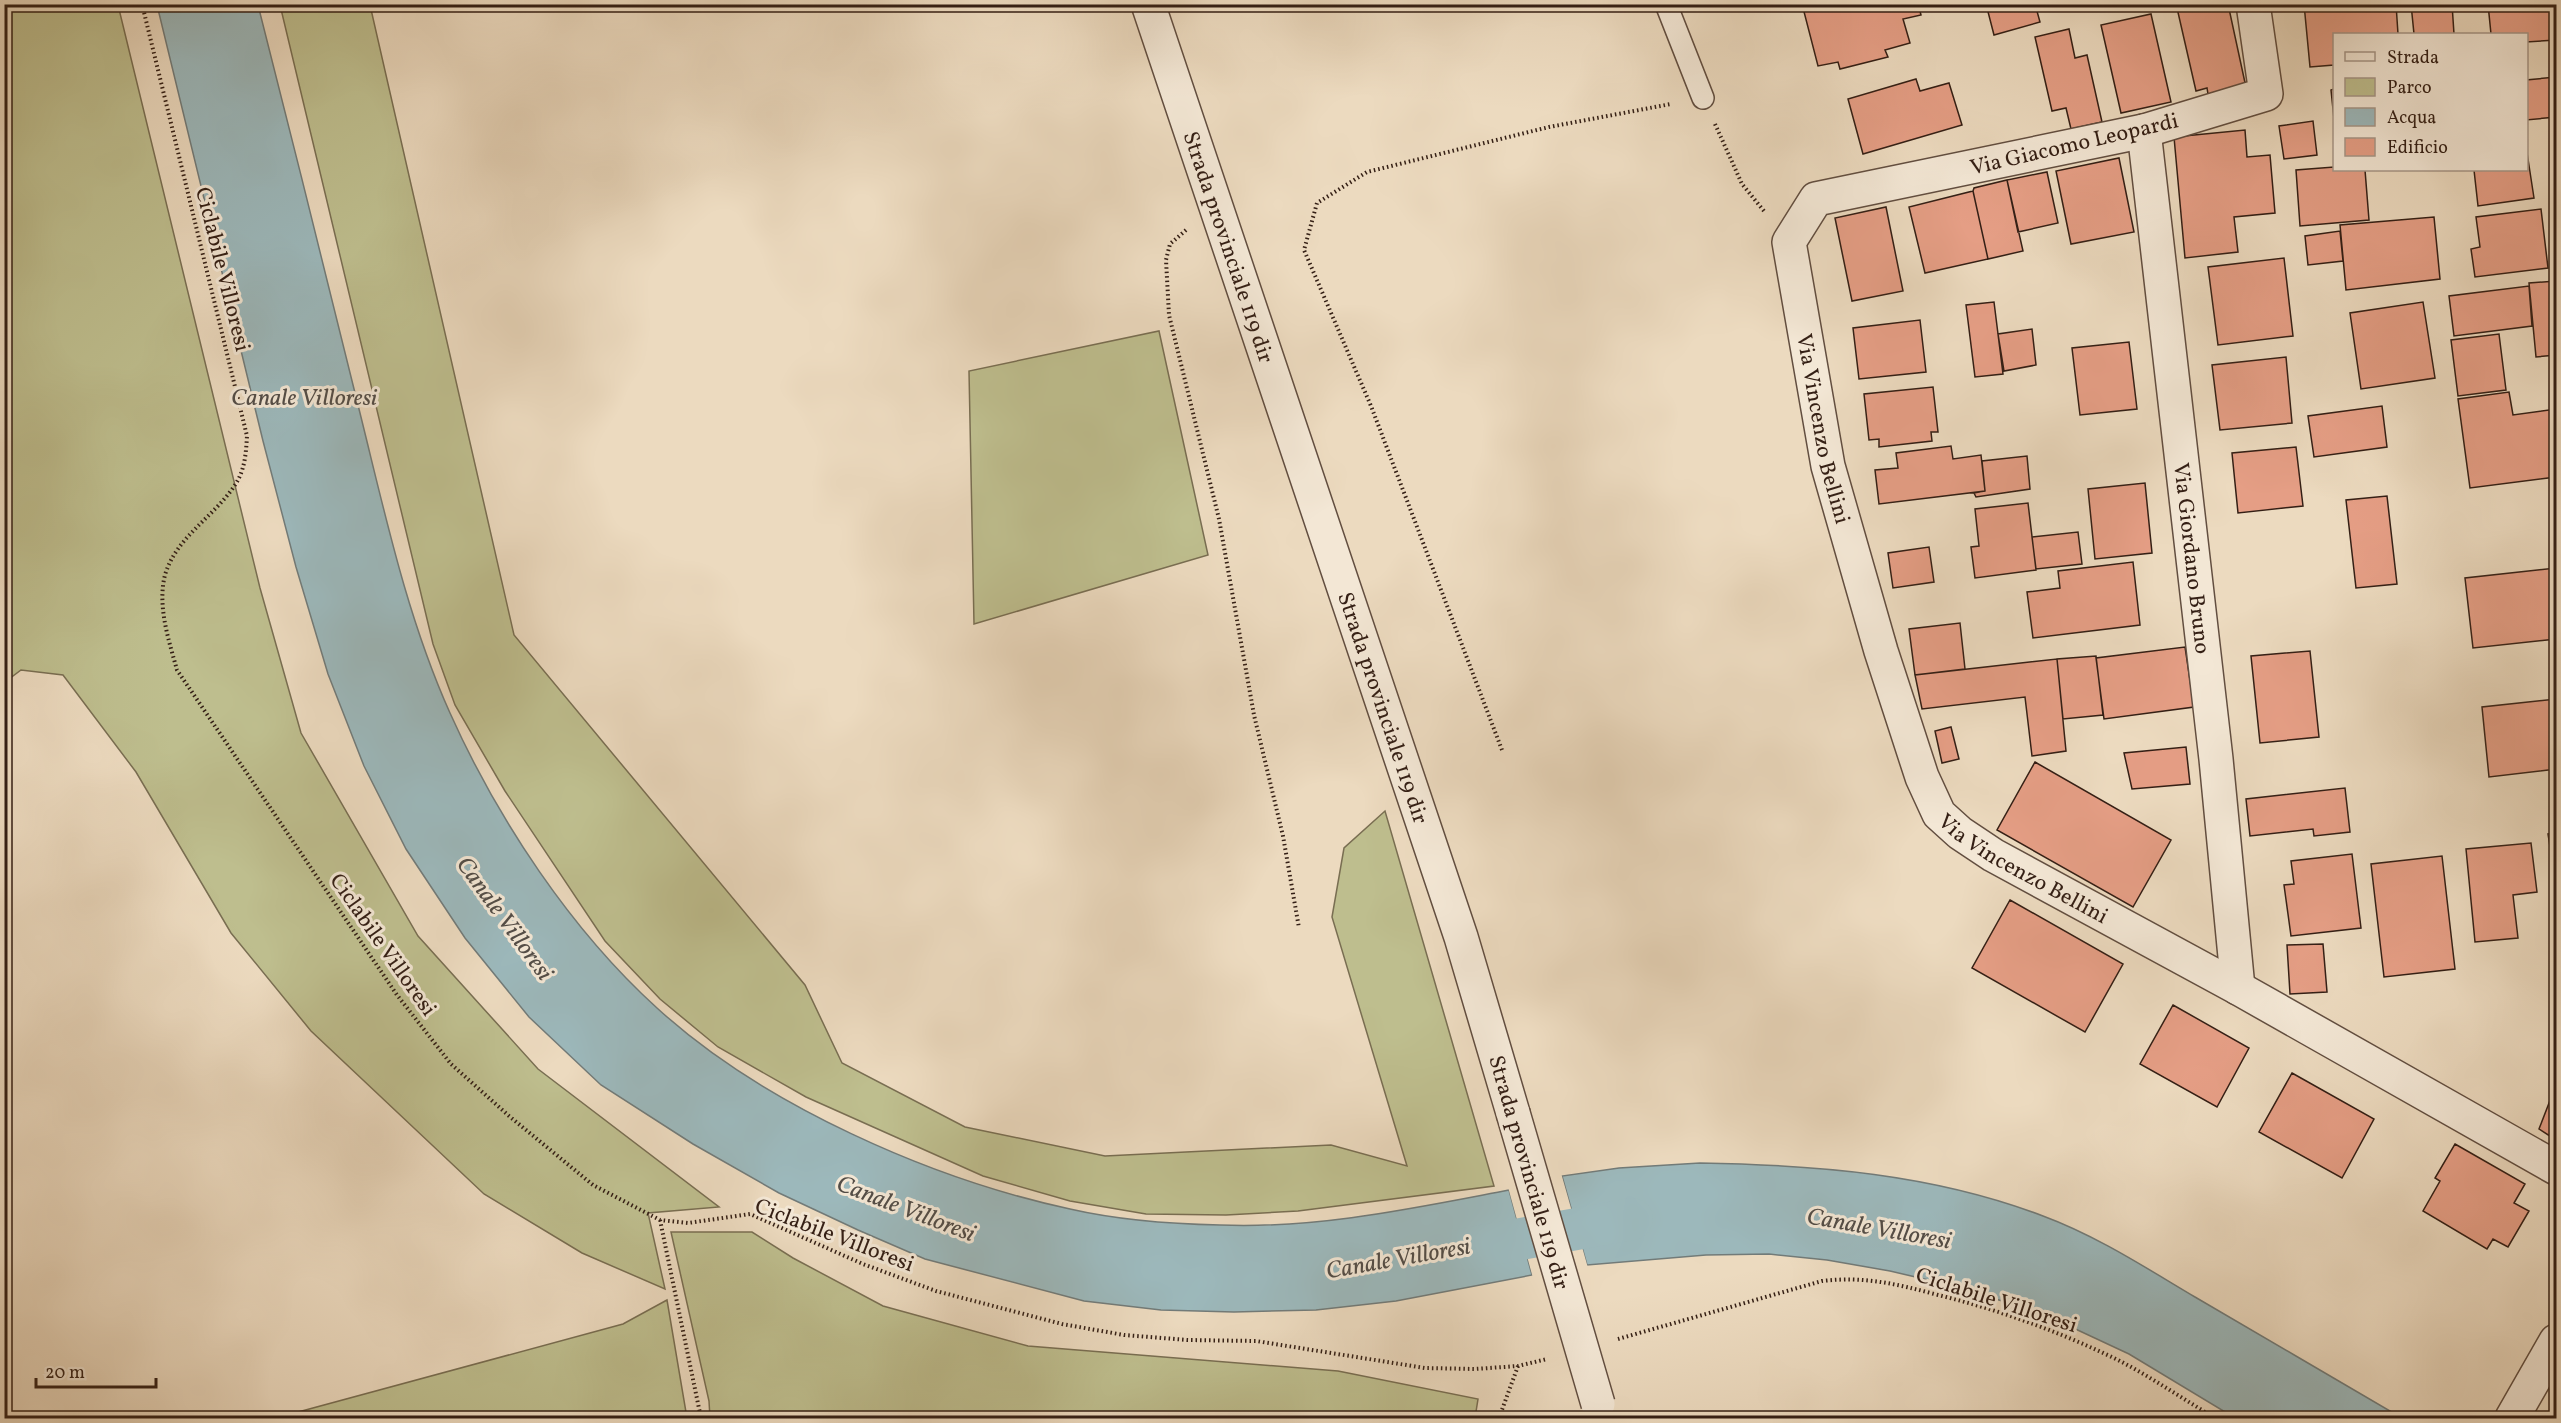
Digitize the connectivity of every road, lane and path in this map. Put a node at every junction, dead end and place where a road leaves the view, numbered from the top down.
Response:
1 (142, 4) edge
2 (1148, 4) edge
3 (1666, 4) edge
4 (2253, 4) edge
5 (1702, 98) junction
6 (2144, 130) junction
7 (1216, 204) junction
8 (1796, 230) junction
9 (1502, 750) dead end
10 (1299, 928) dead end
11 (2238, 988) junction
12 (2556, 1168) edge
13 (660, 1220) junction
14 (1822, 1281) dead end
15 (2556, 1341) edge
16 (1290, 1346) dead end
17 (1518, 1366) dead end
18 (2520, 1405) edge
19 (1600, 1411) edge
20 (701, 1419) edge
21 (1499, 1419) edge
22 (2215, 1419) edge

1 - 13 path, Ciclabile Villoresi
2 - 7 street, Strada provinciale 119 dir
3 - 5 lane
4 - 6 street, Via Giacomo Leopardi
5 - 8 path
5 - 9 path
6 - 8 street, Via Giacomo Leopardi
6 - 11 street, Via Giordano Bruno
7 - 10 path
7 - 19 street, Strada provinciale 119 dir, bridge
8 - 11 street, Via Vincenzo Bellini
11 - 12 street, Via Vincenzo Bellini
13 - 16 path, Ciclabile Villoresi
13 - 20 path
14 - 22 path, Ciclabile Villoresi
15 - 18 street
17 - 21 path

